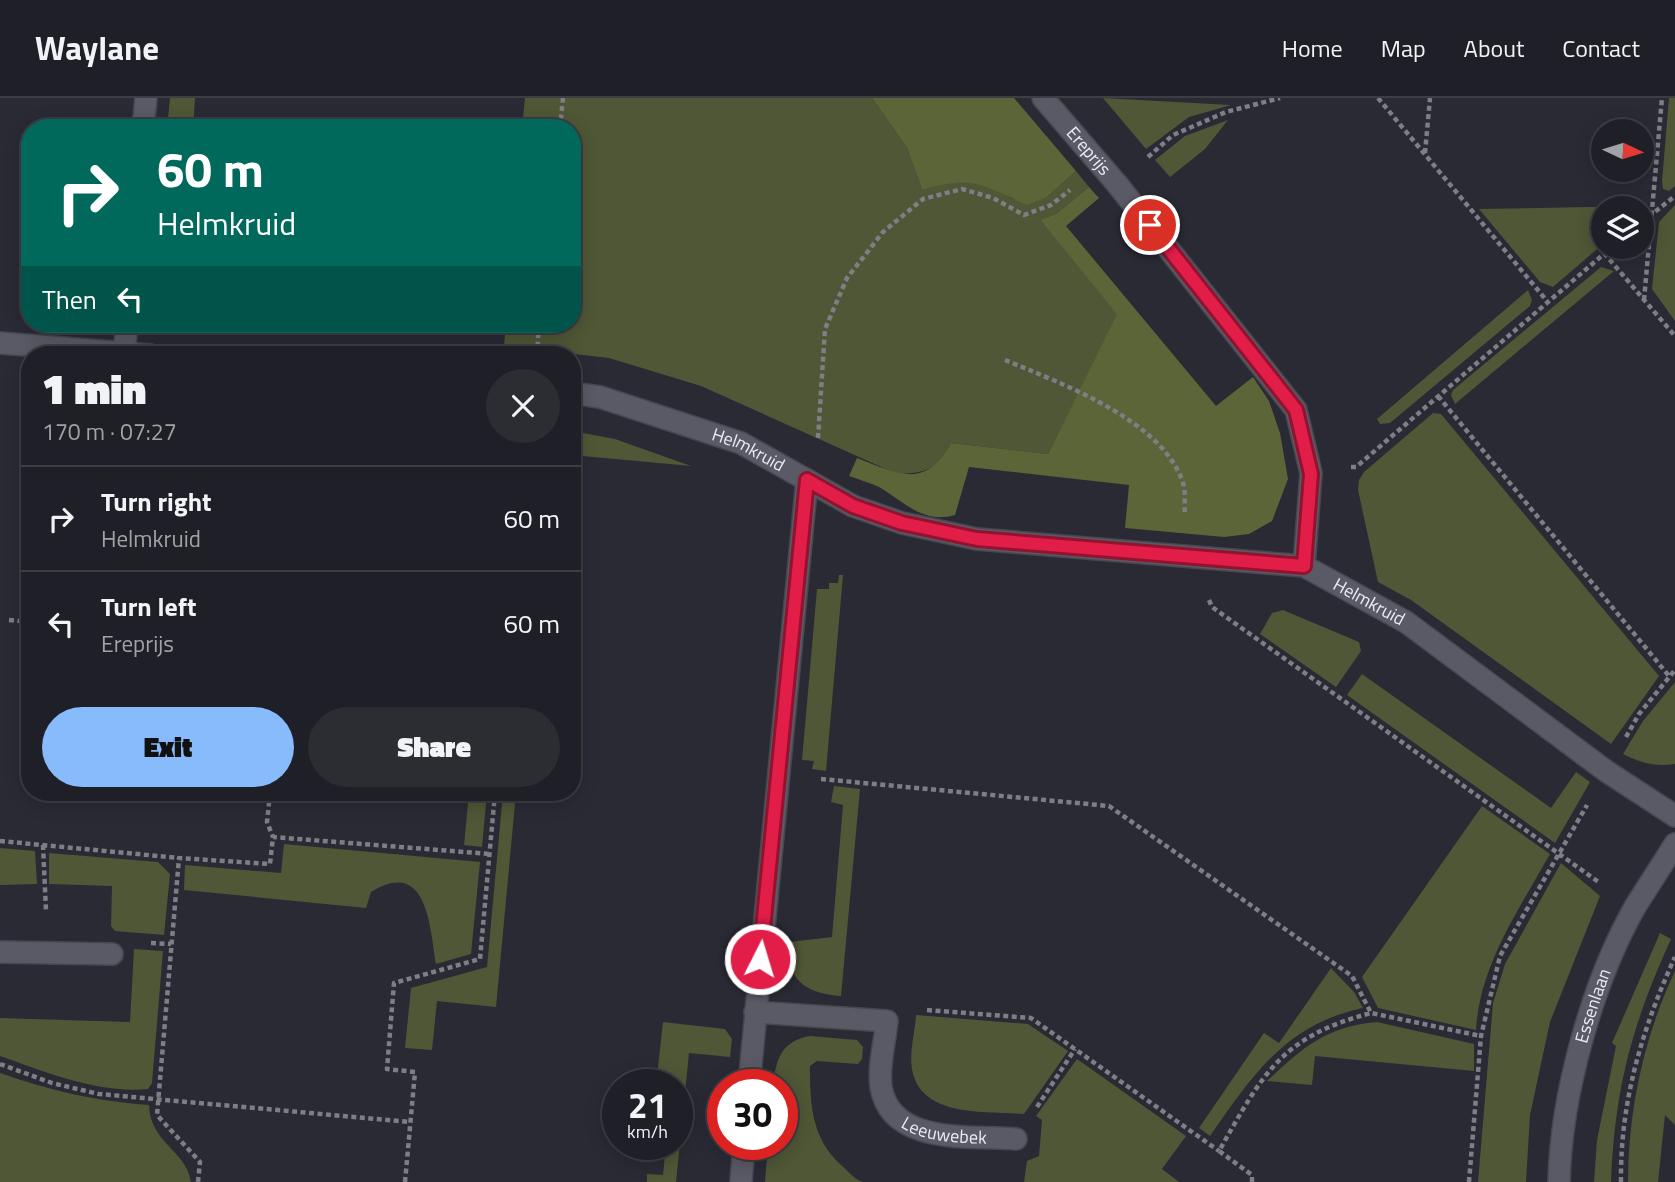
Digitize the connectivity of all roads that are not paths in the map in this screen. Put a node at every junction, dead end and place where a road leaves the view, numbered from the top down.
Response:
1 (146, 98) edge
2 (1043, 98) edge
3 (144, 119) edge
4 (0, 342) edge
5 (45, 346) edge
6 (581, 394) edge
7 (807, 480) junction
8 (1304, 566) junction
9 (1675, 816) edge
10 (1675, 844) edge
11 (0, 953) edge
12 (112, 954) dead end
13 (755, 1012) junction
14 (750, 1069) edge
15 (1016, 1139) road end
16 (743, 1160) edge
17 (741, 1182) edge
18 (1559, 1182) edge

1 - 3 street
2 - 8 street, Ereprijs
4 - 5 street
6 - 7 street, Helmkruid
7 - 8 street, Helmkruid
7 - 13 street
8 - 9 street, Helmkruid
10 - 18 street, Essenlaan
11 - 12 street
13 - 14 street
13 - 15 street, Leeuwebek
16 - 17 street

